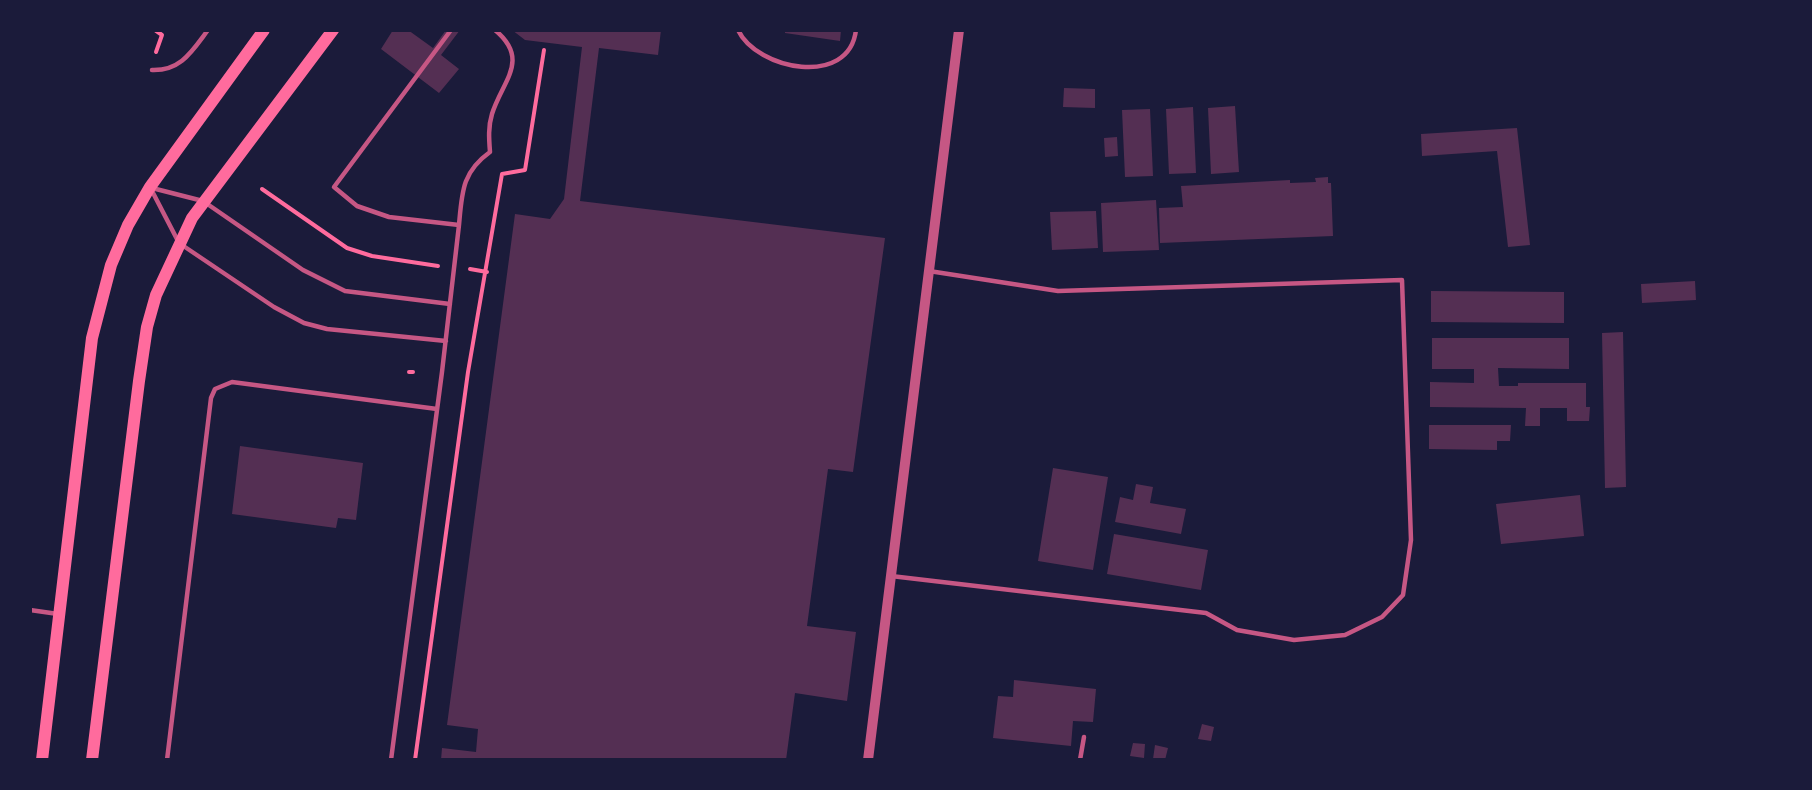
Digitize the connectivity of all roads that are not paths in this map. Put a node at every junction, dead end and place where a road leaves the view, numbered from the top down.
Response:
1 (208, 30) edge
2 (264, 30) edge
3 (333, 30) edge
4 (451, 30) edge
5 (495, 30) edge
6 (738, 30) edge
7 (856, 30) edge
8 (959, 30) edge
9 (152, 70) dead end
10 (150, 187) junction
11 (203, 201) junction
12 (459, 225) junction
13 (179, 243) junction
14 (928, 271) junction
15 (450, 304) junction
16 (446, 341) junction
17 (437, 409) junction
18 (891, 576) junction
19 (30, 610) edge
20 (58, 614) junction
21 (1084, 737) dead end
22 (1081, 759) edge
23 (42, 760) edge
24 (92, 760) edge
25 (167, 760) edge
26 (391, 760) edge
27 (868, 760) edge
28 (1089, 760) edge

1 - 9 lane
2 - 10 main road
3 - 11 main road
4 - 12 lane
5 - 12 lane
6 - 7 lane
8 - 14 street
10 - 11 lane
10 - 13 lane
10 - 20 main road
11 - 13 main road
11 - 15 lane
12 - 15 lane
13 - 16 lane
13 - 24 main road
14 - 18 street
14 - 18 lane
15 - 16 lane
16 - 17 lane
17 - 25 lane
17 - 26 lane
18 - 27 street
19 - 20 lane
20 - 23 main road
21 - 22 lane
22 - 28 lane

